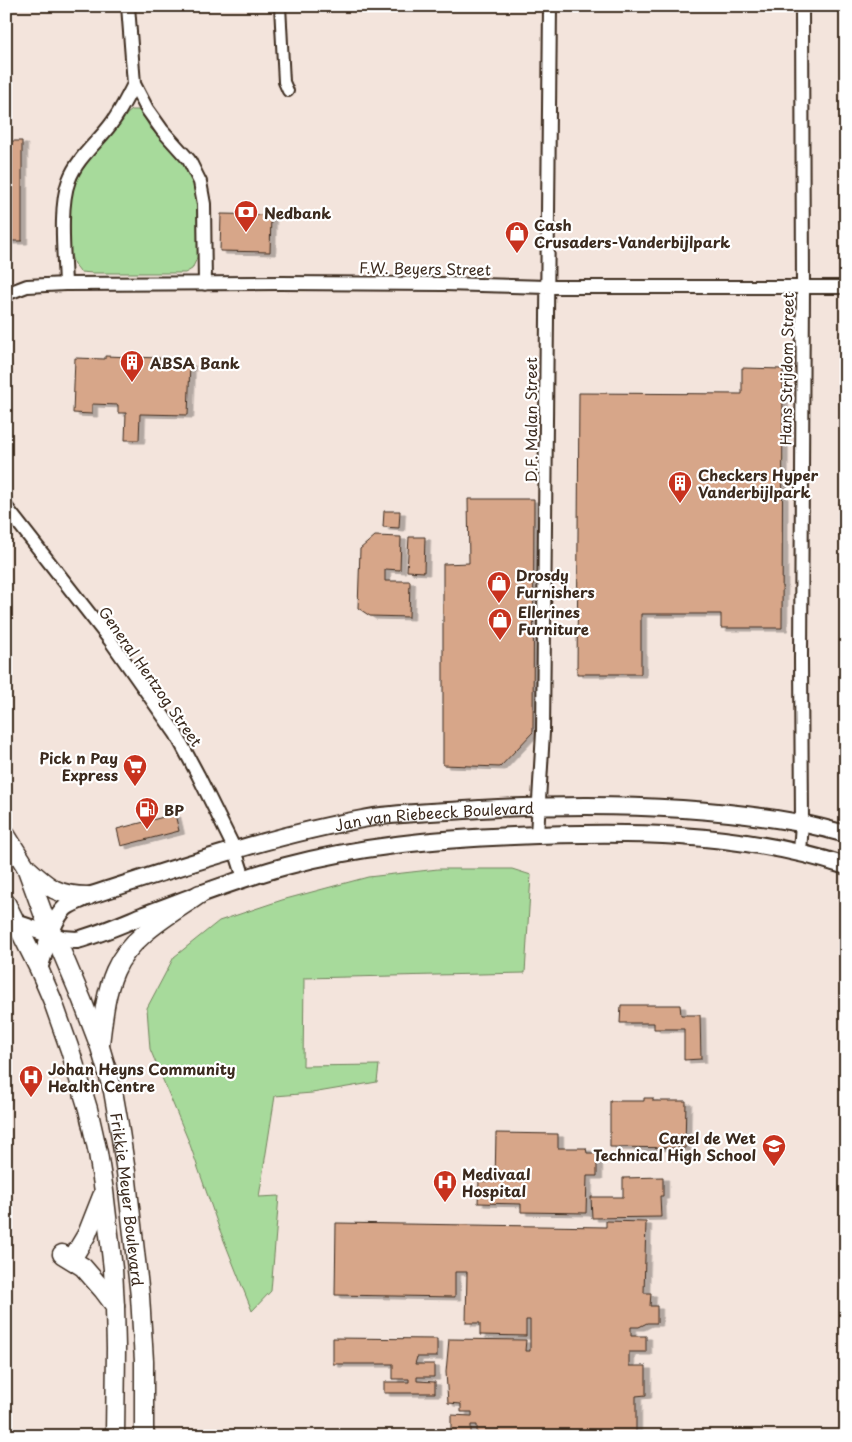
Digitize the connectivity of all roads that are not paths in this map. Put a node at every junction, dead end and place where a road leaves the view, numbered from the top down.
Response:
1 (128, 6) edge
2 (280, 6) edge
3 (550, 6) edge
4 (802, 6) edge
5 (134, 84) junction
6 (288, 91) dead end
7 (65, 284) junction
8 (205, 284) junction
9 (547, 287) junction
10 (803, 287) junction
11 (846, 287) edge
12 (6, 294) edge
13 (6, 508) edge
14 (539, 806) junction
15 (802, 823) junction
16 (846, 834) edge
17 (6, 835) edge
18 (537, 835) junction
19 (235, 850) junction
20 (800, 852) junction
21 (846, 866) edge
22 (26, 867) junction
23 (244, 878) junction
24 (200, 894) junction
25 (88, 896) junction
26 (6, 903) edge
27 (16, 923) junction
28 (50, 935) junction
29 (39, 969) junction
30 (100, 1047) junction
31 (104, 1191) junction
32 (115, 1307) junction
33 (115, 1436) edge
34 (144, 1436) edge

1 - 5 street
2 - 6 street
3 - 9 street, D.F. Malan Street
4 - 10 street, Hans Strijdom Street
5 - 7 street
5 - 8 street
7 - 8 street, F.W. Beyers Street
7 - 12 street, F.W. Beyers Street
8 - 9 street, F.W. Beyers Street
9 - 10 street, F.W. Beyers Street
9 - 14 street, D.F. Malan Street
10 - 11 street, F.W. Beyers Street
10 - 15 street, Hans Strijdom Street
13 - 19 street, General Hertzog Street
14 - 15 street, Jan van Riebeeck Boulevard
14 - 18 street, D.F. Malan Street
14 - 19 street, Jan van Riebeeck Boulevard
15 - 16 street, Jan van Riebeeck Boulevard
15 - 20 street, Hans Strijdom Street
17 - 22 main road, Frikkie Meyer Boulevard
18 - 20 street, Jan van Riebeeck Boulevard
18 - 23 street, Jan van Riebeeck Boulevard
19 - 23 street, General Hertzog Street
19 - 25 street, Jan van Riebeeck Boulevard
20 - 21 street, Jan van Riebeeck Boulevard
22 - 25 main road
22 - 28 main road, Frikkie Meyer Boulevard
23 - 24 street, Jan van Riebeeck Boulevard
24 - 28 street, Jan van Riebeeck Boulevard
24 - 30 main road
25 - 28 street, Jan van Riebeeck Boulevard
26 - 27 main road, Frikkie Meyer Boulevard
27 - 28 street, Jan van Riebeeck Boulevard
27 - 29 main road, Frikkie Meyer Boulevard
28 - 29 street, Jan van Riebeeck Boulevard
28 - 30 main road, Frikkie Meyer Boulevard
29 - 31 main road, Frikkie Meyer Boulevard
30 - 34 main road, Frikkie Meyer Boulevard
31 - 32 main road, Frikkie Meyer Boulevard
31 - 32 main road
32 - 33 main road, Frikkie Meyer Boulevard

